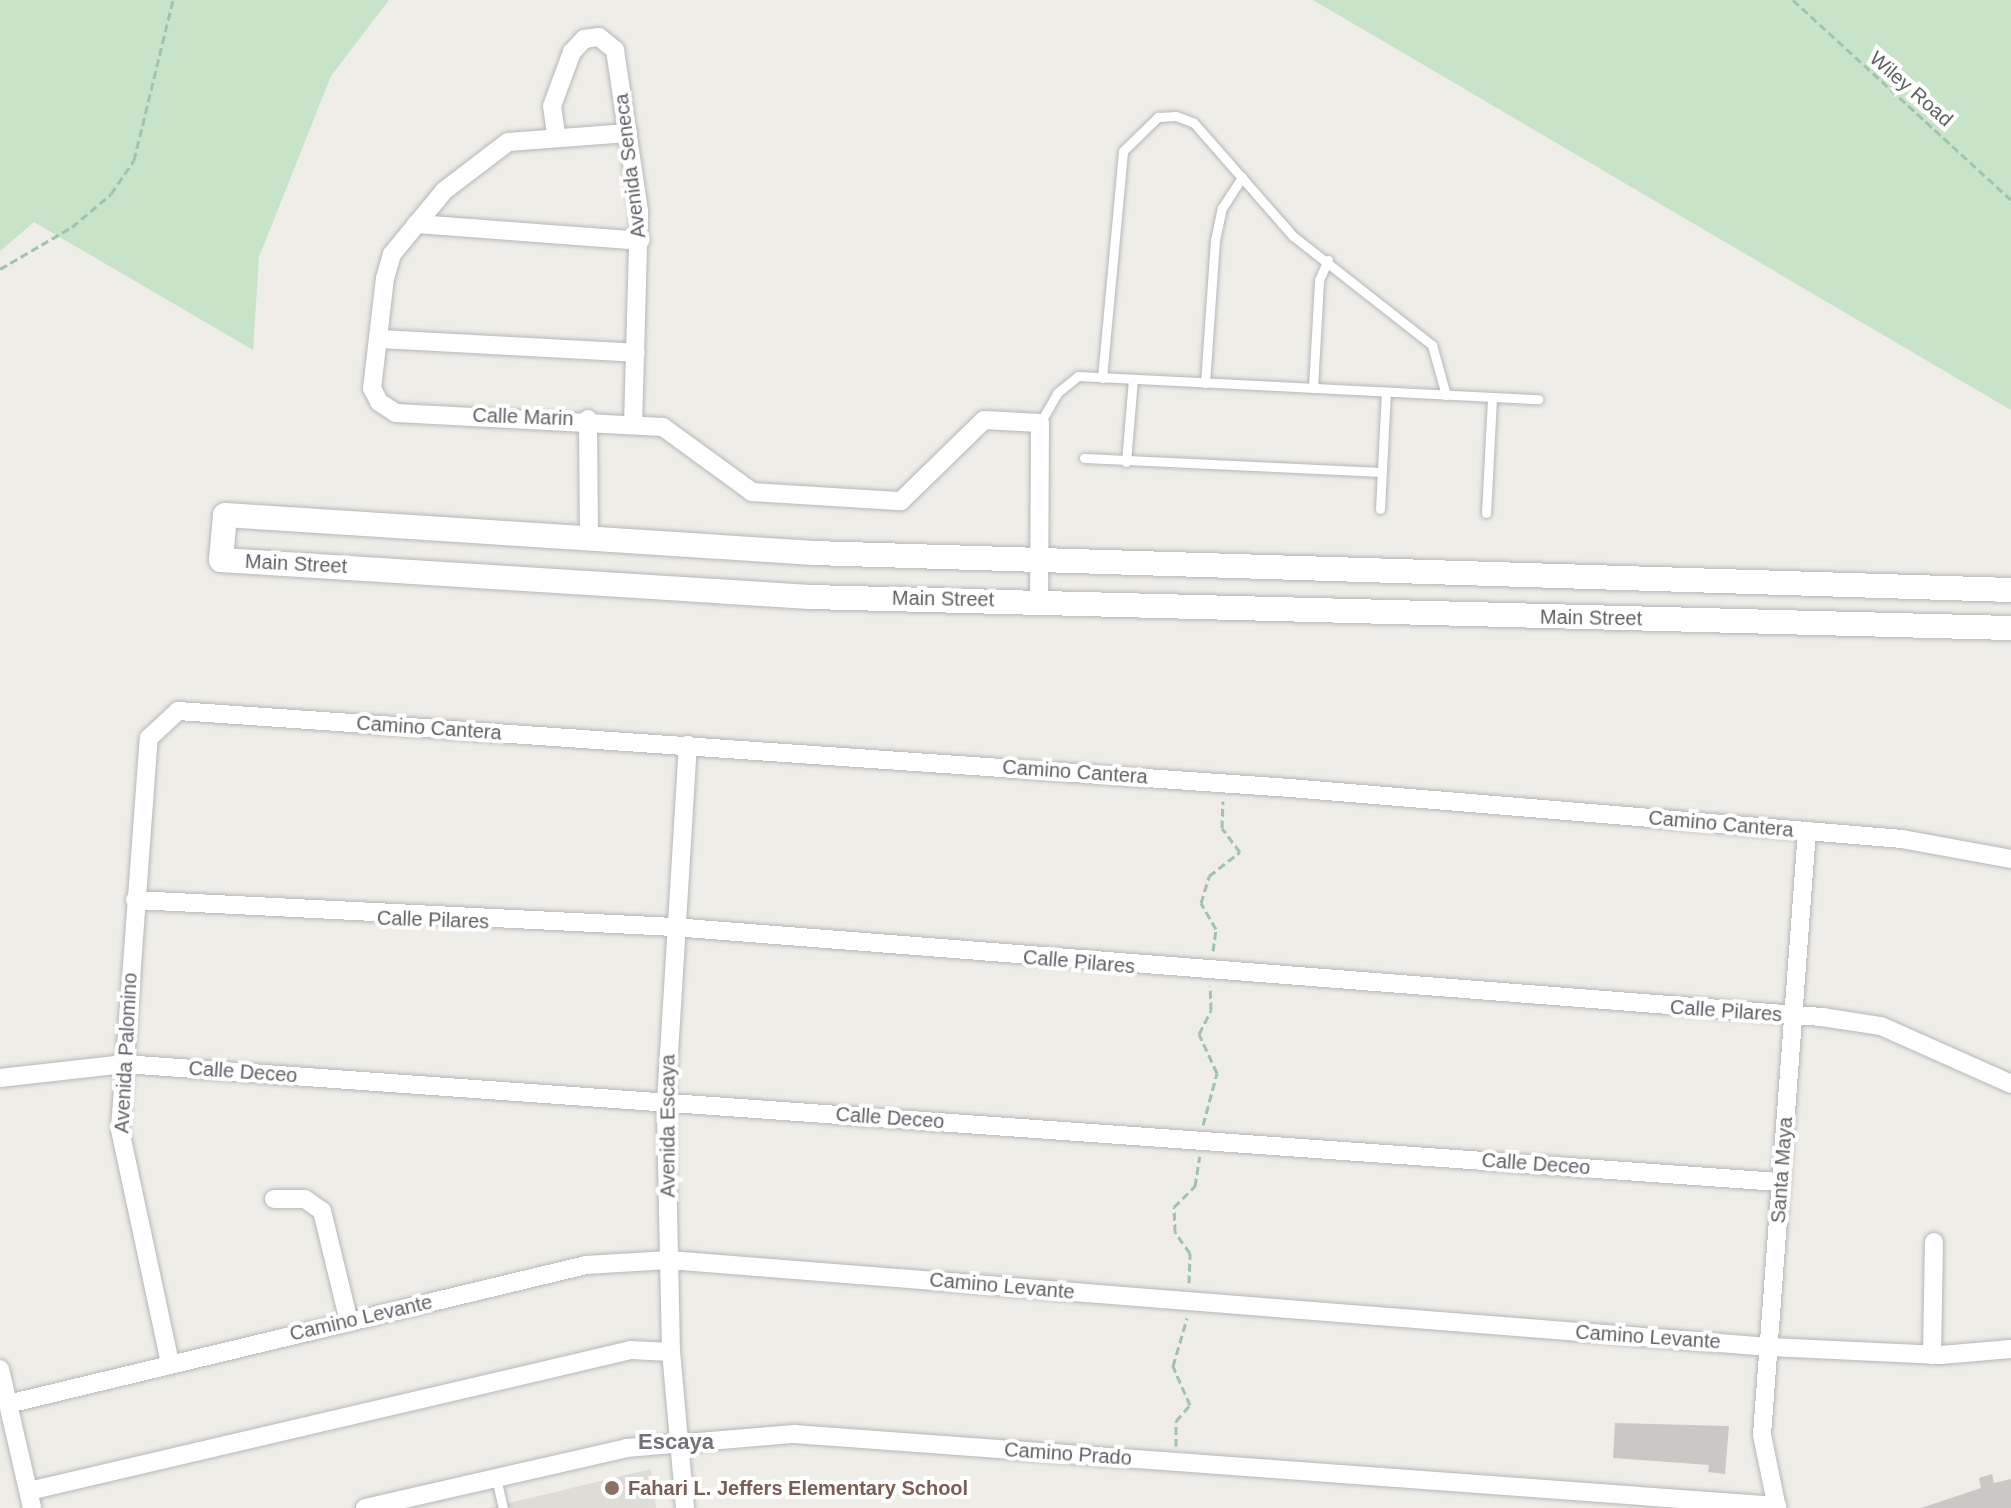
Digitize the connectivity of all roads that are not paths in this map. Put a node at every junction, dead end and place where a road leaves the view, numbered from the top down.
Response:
1 (628, 133) junction
2 (556, 134) junction
3 (1242, 177) junction
4 (416, 224) junction
5 (640, 241) junction
6 (1328, 260) junction
7 (380, 339) junction
8 (636, 353) junction
9 (1102, 378) junction
10 (1133, 379) junction
11 (1205, 383) junction
12 (1313, 388) junction
13 (1386, 392) junction
14 (1446, 395) junction
15 (1492, 397) junction
16 (1538, 399) dead end
17 (588, 419) junction
18 (633, 422) junction
19 (1040, 423) junction
20 (1084, 458) dead end
21 (1126, 462) junction
22 (1382, 472) junction
23 (1380, 509) dead end
24 (1486, 513) dead end
25 (589, 539) junction
26 (1041, 560) junction
27 (2011, 590) edge
28 (1039, 601) junction
29 (2011, 628) edge
30 (149, 738) joint
31 (688, 745) junction
32 (1807, 831) junction
33 (2011, 859) edge
34 (135, 900) junction
35 (673, 927) junction
36 (1793, 1015) junction
37 (124, 1064) junction
38 (0, 1078) edge
39 (2011, 1084) edge
40 (666, 1103) junction
41 (1780, 1182) junction
42 (274, 1199) dead end
43 (1934, 1242) dead end
44 (669, 1260) junction
45 (349, 1322) junction
46 (1770, 1347) junction
47 (2011, 1349) edge
48 (671, 1352) junction
49 (1932, 1355) junction
50 (170, 1363) junction
51 (0, 1369) edge
52 (8, 1404) junction
53 (679, 1442) junction
54 (496, 1478) junction
55 (30, 1500) edge
56 (1777, 1507) edge
57 (365, 1508) edge
58 (503, 1508) edge
59 (685, 1508) edge

1 - 2 street
1 - 2 street, Avenida Seneca
1 - 5 street, Avenida Seneca
2 - 4 street
3 - 6 lane
3 - 9 lane
3 - 11 lane
4 - 5 street
4 - 7 street
5 - 8 street, Avenida Seneca
6 - 12 lane
6 - 14 lane
7 - 8 street
7 - 17 street, Calle Marin
8 - 18 street, Avenida Seneca
9 - 10 lane
9 - 19 lane
10 - 11 lane
10 - 21 lane
11 - 12 lane
12 - 13 lane
13 - 14 lane
13 - 22 lane
14 - 15 lane
15 - 16 lane
15 - 24 lane
17 - 18 street, Calle Marin
17 - 25 street
18 - 19 street, Calle Marin
19 - 26 street
20 - 21 lane
21 - 22 lane
22 - 23 lane
25 - 26 main road, Main Street
25 - 28 main road, Main Street
26 - 27 main road, Main Street
26 - 28 street
28 - 29 main road, Main Street
30 - 31 street, Camino Cantera
30 - 34 street, Avenida Palomino
31 - 32 street, Camino Cantera
31 - 35 street, Avenida Escaya
32 - 33 street, Camino Cantera
32 - 36 street, Santa Maya
34 - 35 street, Calle Pilares
34 - 37 street, Avenida Palomino
35 - 36 street, Calle Pilares
35 - 40 street, Avenida Escaya
36 - 39 street, Calle Pilares
36 - 41 street, Santa Maya
37 - 38 street, Calle Deceo
37 - 40 street, Calle Deceo
37 - 50 street, Avenida Palomino
40 - 41 street, Calle Deceo
40 - 44 street, Avenida Escaya
41 - 46 street, Santa Maya
42 - 45 street
43 - 49 street
44 - 45 street, Camino Levante
44 - 46 street, Camino Levante
44 - 48 street, Avenida Escaya
45 - 50 street, Camino Levante
46 - 49 street, Camino Levante
46 - 56 street, Santa Maya
47 - 49 street, Camino Levante
48 - 53 street, Avenida Escaya
48 - 55 street
50 - 52 street, Camino Levante
51 - 52 street
52 - 55 street
53 - 54 street, Camino Prado
53 - 56 street, Camino Prado
53 - 59 street, Avenida Escaya
54 - 57 street, Camino Prado
54 - 58 lane

